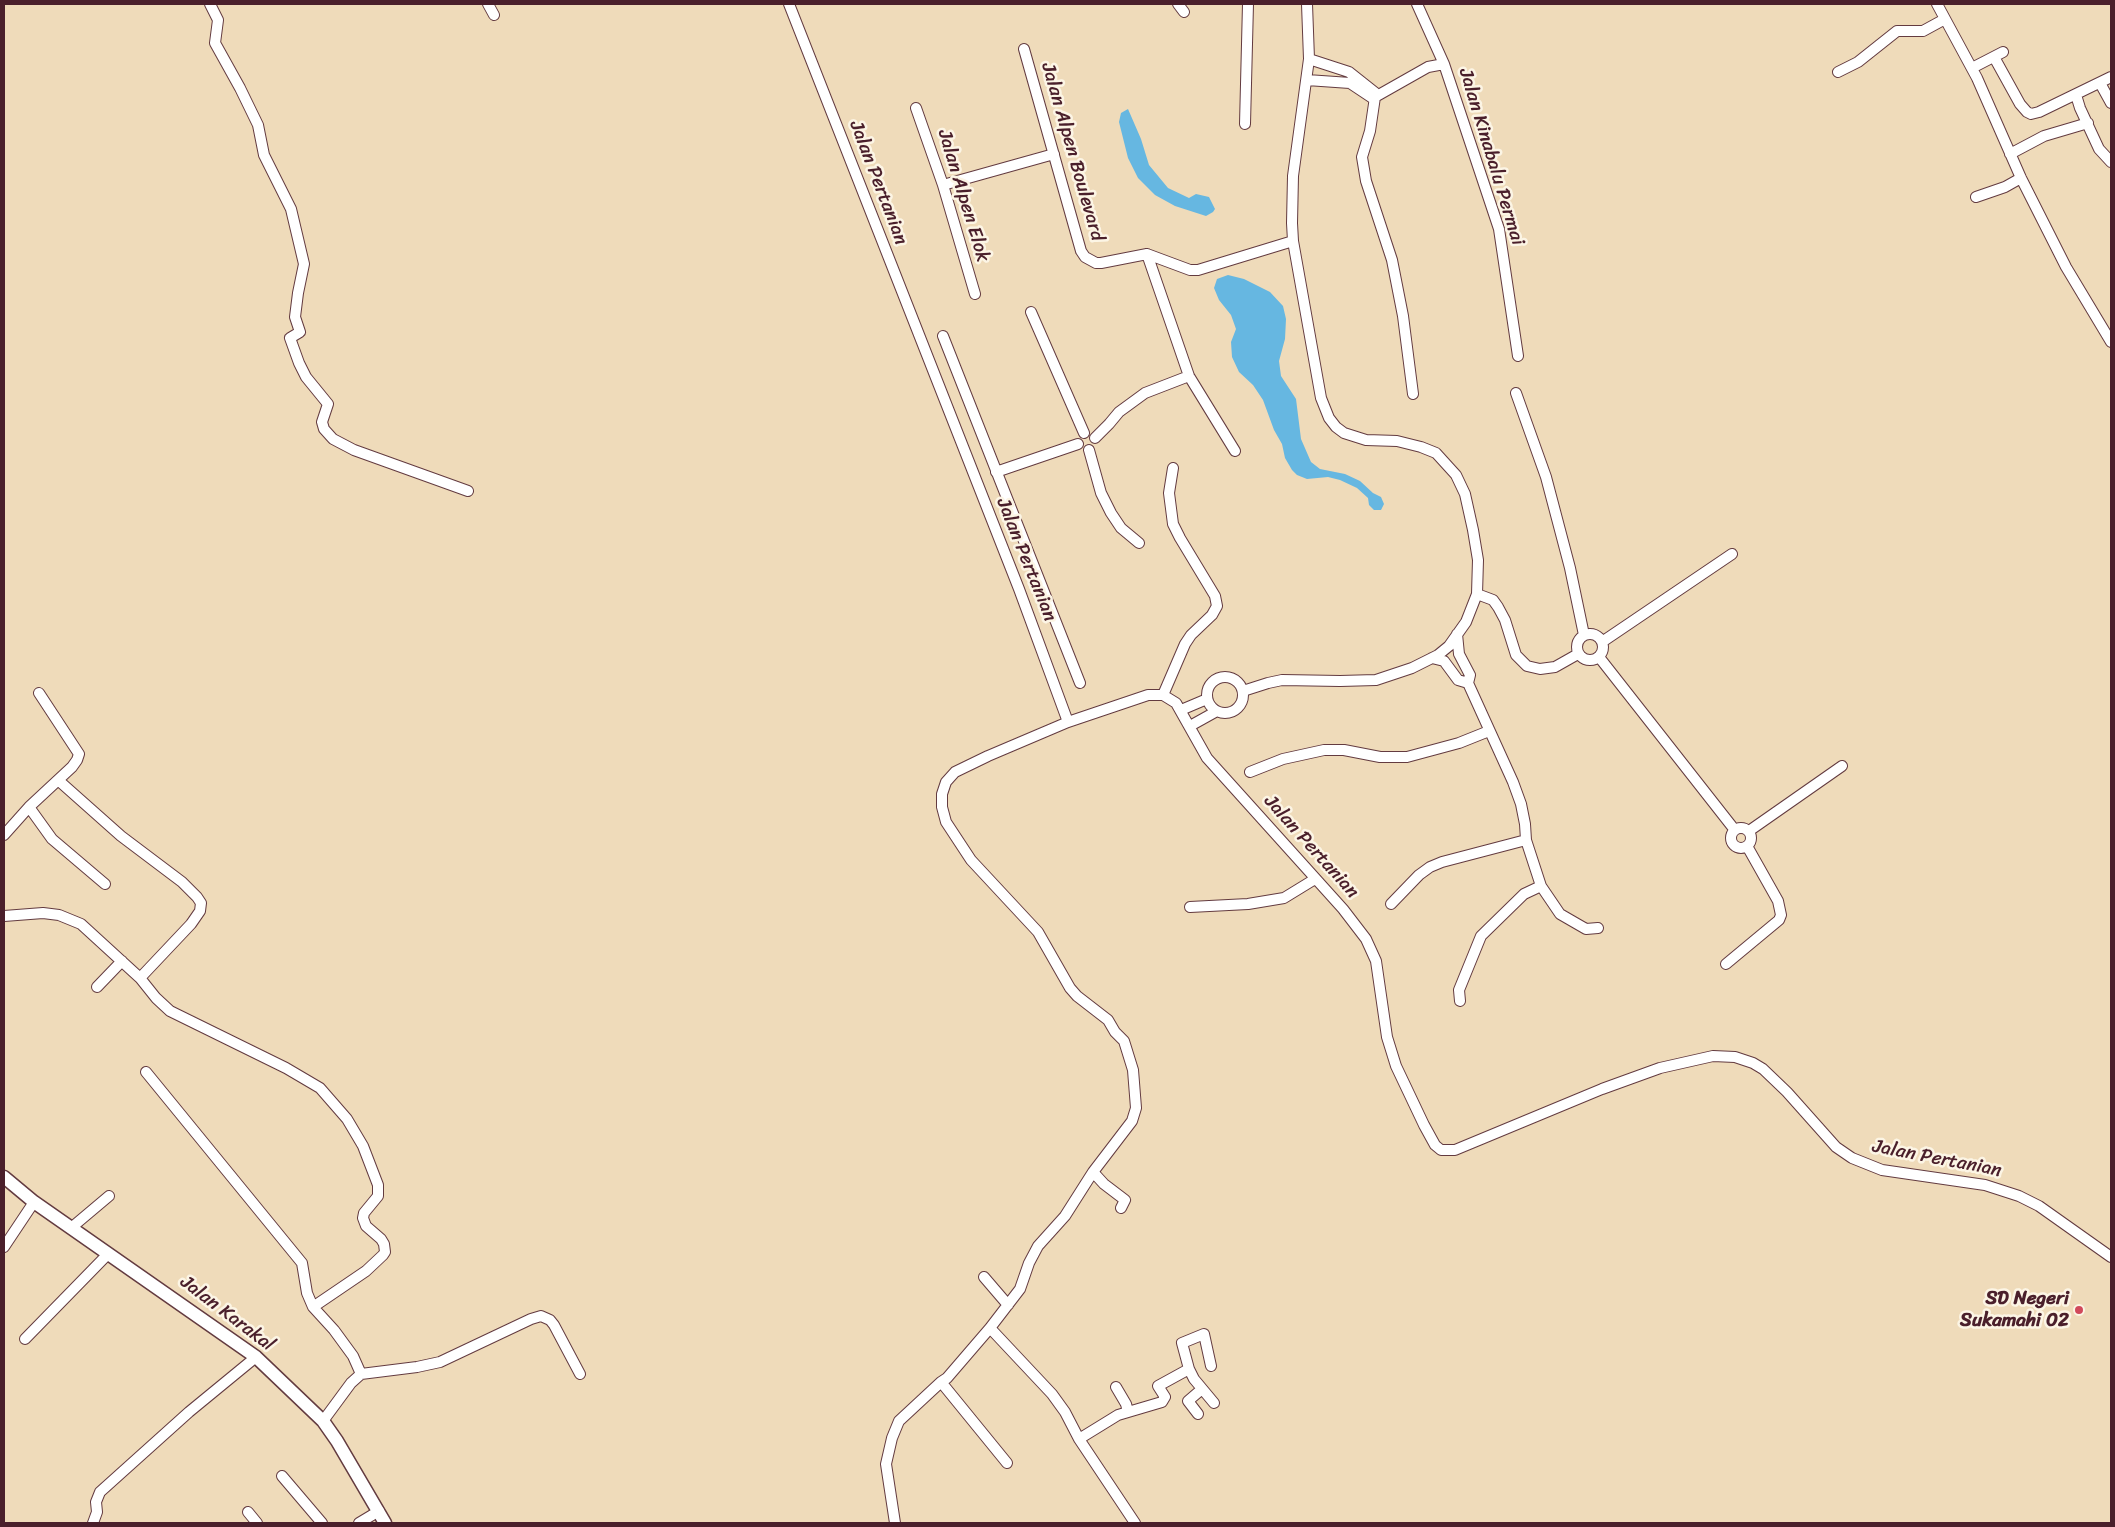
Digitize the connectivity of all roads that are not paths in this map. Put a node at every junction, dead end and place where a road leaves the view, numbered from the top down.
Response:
1 (210, 4) edge
2 (488, 4) edge
3 (790, 4) edge
4 (1248, 4) edge
5 (1307, 4) edge
6 (1417, 4) edge
7 (1937, 4) edge
8 (494, 15) dead end
9 (1945, 19) junction
10 (1024, 49) dead end
11 (1309, 59) junction
12 (1444, 64) junction
13 (1972, 68) junction
14 (1838, 72) dead end
15 (2111, 77) edge
16 (1307, 80) junction
17 (2100, 83) junction
18 (2076, 95) junction
19 (1376, 97) junction
20 (2111, 103) edge
21 (916, 108) dead end
22 (2088, 123) junction
23 (1245, 124) dead end
24 (1054, 154) junction
25 (2010, 154) junction
26 (2111, 162) edge
27 (2021, 178) junction
28 (943, 184) junction
29 (1976, 197) dead end
30 (1293, 241) junction
31 (1147, 254) junction
32 (974, 294) dead end
33 (1031, 312) dead end
34 (943, 336) dead end
35 (2111, 342) edge
36 (1518, 356) dead end
37 (1189, 376) junction
38 (1516, 393) dead end
39 (1413, 394) dead end
40 (1084, 433) junction
41 (1095, 438) junction
42 (1078, 444) junction
43 (1089, 450) junction
44 (1235, 450) dead end
45 (1173, 468) dead end
46 (996, 472) junction
47 (468, 490) dead end
48 (1139, 543) dead end
49 (1732, 554) dead end
50 (1477, 594) junction
51 (1457, 634) junction
52 (1584, 635) junction
53 (1602, 642) junction
54 (1578, 654) junction
55 (1599, 657) junction
56 (1432, 658) junction
57 (1468, 682) junction
58 (1080, 683) dead end
59 (1243, 692) junction
60 (39, 693) dead end
61 (1163, 695) junction
62 (1207, 699) junction
63 (1180, 710) junction
64 (1217, 711) junction
65 (1068, 722) junction
66 (1190, 726) junction
67 (1489, 731) junction
68 (1842, 766) dead end
69 (1250, 772) dead end
70 (58, 780) junction
71 (29, 807) junction
72 (1734, 829) junction
73 (1748, 831) junction
74 (4, 835) edge
75 (1526, 840) junction
76 (1747, 846) junction
77 (1315, 878) junction
78 (105, 884) dead end
79 (1541, 886) junction
80 (1392, 904) dead end
81 (1190, 907) dead end
82 (4, 916) edge
83 (1598, 928) dead end
84 (122, 961) junction
85 (1726, 964) dead end
86 (140, 978) junction
87 (97, 987) dead end
88 (1460, 1001) dead end
89 (146, 1072) dead end
90 (1093, 1172) junction
91 (4, 1177) edge
92 (108, 1196) dead end
93 (34, 1202) junction
94 (1121, 1208) dead end
95 (72, 1228) junction
96 (4, 1247) edge
97 (108, 1254) junction
98 (2111, 1257) edge
99 (984, 1277) dead end
100 (1008, 1305) junction
101 (313, 1307) junction
102 (990, 1328) junction
103 (25, 1339) dead end
104 (256, 1357) junction
105 (1211, 1366) dead end
106 (1189, 1369) junction
107 (360, 1374) junction
108 (580, 1374) dead end
109 (941, 1382) junction
110 (1116, 1387) dead end
111 (1202, 1389) junction
112 (1214, 1403) dead end
113 (1128, 1412) junction
114 (1198, 1414) dead end
115 (323, 1421) junction
116 (1079, 1439) junction
117 (1007, 1463) dead end
118 (282, 1476) dead end
119 (379, 1511) junction
120 (248, 1512) dead end
121 (93, 1523) edge
122 (257, 1523) edge
123 (322, 1523) edge
124 (359, 1523) edge
125 (385, 1523) edge
126 (895, 1523) edge
127 (1135, 1523) edge

1 - 47 street
2 - 8 street
3 - 65 street, Jalan Pertanian
4 - 23 street
5 - 11 street
6 - 12 street, Jalan Kinabalu Permai
7 - 9 street
9 - 13 street
9 - 14 street
10 - 24 street, Jalan Alpen Boulevard
11 - 16 street
11 - 19 street
12 - 19 street
12 - 36 street, Jalan Kinabalu Permai
13 - 18 street
13 - 25 street
15 - 17 street
16 - 19 street
16 - 30 street
17 - 18 street
17 - 20 street
18 - 22 street
19 - 39 street
21 - 28 street, Jalan Alpen Elok
22 - 25 street
22 - 26 street
24 - 28 street
24 - 31 street, Jalan Alpen Boulevard
25 - 27 street
27 - 29 street
27 - 35 street
28 - 32 street, Jalan Alpen Elok
30 - 31 street
30 - 50 street
31 - 37 street
33 - 40 street
34 - 46 street
37 - 41 street
37 - 44 street
38 - 52 street
40 - 41 street
40 - 42 street
41 - 43 street
42 - 43 street
42 - 46 street
43 - 48 street
45 - 61 street
46 - 58 street
49 - 53 street
50 - 51 street
50 - 54 street
51 - 56 street
51 - 57 street
52 - 53 street
52 - 54 street
53 - 55 street
54 - 55 street
55 - 72 street
56 - 57 street
56 - 59 street
57 - 67 street
59 - 62 street
59 - 64 street
60 - 70 street
61 - 63 street, Jalan Pertanian
61 - 65 street
62 - 63 street
62 - 64 street
63 - 66 street, Jalan Pertanian
64 - 66 street
65 - 90 street
66 - 77 street, Jalan Pertanian
67 - 69 street
67 - 75 street
68 - 73 street
70 - 71 street
70 - 86 street
71 - 74 street
71 - 78 street
72 - 73 street
72 - 76 street
73 - 76 street
75 - 79 street
75 - 80 street
76 - 85 street
77 - 81 street
77 - 98 street, Jalan Pertanian
79 - 83 street
79 - 88 street
82 - 84 street
84 - 86 street
84 - 87 street
86 - 101 street
89 - 101 street
90 - 94 street
90 - 100 street
91 - 93 main road, Jalan Karakal
92 - 95 street
93 - 95 main road, Jalan Karakal
93 - 96 street
95 - 97 main road, Jalan Karakal
97 - 103 street
97 - 104 main road, Jalan Karakal
99 - 100 street
100 - 102 street
101 - 107 street
102 - 109 street
102 - 116 street
104 - 115 main road, Jalan Karakal
104 - 121 street
105 - 106 street
106 - 111 street
106 - 113 street
107 - 108 street
107 - 115 street
109 - 117 street
109 - 126 street
110 - 113 street
111 - 112 street
111 - 114 street
113 - 116 street
115 - 119 main road, Jalan Karakal
116 - 127 street
118 - 123 street
119 - 124 street
119 - 125 main road, Jalan Karakal
120 - 122 street

